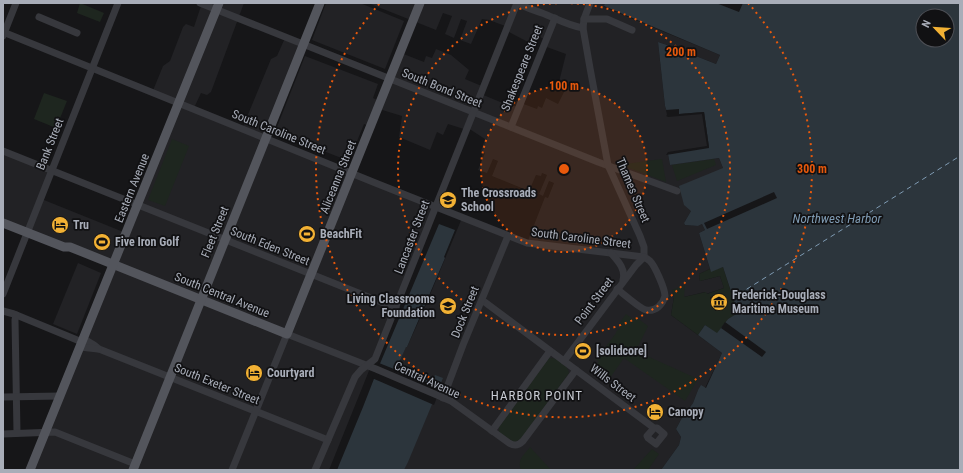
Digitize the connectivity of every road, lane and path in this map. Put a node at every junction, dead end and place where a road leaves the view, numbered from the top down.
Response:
1 (16, 3) edge
2 (118, 3) edge
3 (200, 3) edge
4 (320, 3) edge
5 (420, 3) edge
6 (518, 3) edge
7 (590, 3) edge
8 (217, 6) edge
9 (39, 17) dead end
10 (554, 18) junction
11 (584, 19) junction
12 (583, 28) junction
13 (632, 30) dead end
14 (77, 33) dead end
15 (3, 34) edge
16 (303, 44) junction
17 (92, 68) junction
18 (390, 78) junction
19 (178, 103) junction
20 (473, 112) junction
21 (511, 127) junction
22 (266, 138) junction
23 (3, 151) edge
24 (608, 165) junction
25 (52, 170) junction
26 (352, 174) junction
27 (677, 191) dead end
28 (137, 205) junction
29 (435, 207) junction
30 (3, 217) edge
31 (3, 223) edge
32 (28, 230) junction
33 (508, 236) junction
34 (225, 240) junction
35 (611, 253) junction
36 (644, 257) junction
37 (114, 264) junction
38 (311, 275) junction
39 (622, 282) junction
40 (617, 289) junction
41 (3, 294) edge
42 (201, 299) junction
43 (482, 300) junction
44 (396, 308) junction
45 (3, 311) edge
46 (16, 315) junction
47 (287, 334) junction
48 (82, 343) junction
49 (550, 351) junction
50 (564, 361) junction
51 (366, 365) junction
52 (576, 370) junction
53 (170, 377) junction
54 (60, 396) junction
55 (3, 397) edge
56 (16, 397) junction
57 (441, 397) junction
58 (256, 411) junction
59 (654, 428) dead end
60 (492, 430) junction
61 (46, 432) junction
62 (17, 433) junction
63 (3, 434) edge
64 (328, 440) junction
65 (134, 467) edge
66 (30, 470) edge
67 (232, 470) edge
68 (315, 470) edge

1 - 15 street
2 - 17 street, Bank Street
3 - 8 street, South Bond Street
4 - 16 main road, Fleet Street
5 - 18 main road, Aliceanna Street
6 - 10 street
6 - 20 street, Lancaster Street
7 - 11 street, Thames Street
8 - 16 street, South Bond Street
8 - 19 main road, Eastern Avenue
9 - 14 street
10 - 12 street
10 - 21 street, Shakespeare Street
11 - 12 street, Thames Street
11 - 13 street
12 - 24 street, Thames Street
15 - 17 street, South Caroline Street
16 - 18 street, South Bond Street
16 - 22 main road, Fleet Street
17 - 19 street, South Caroline Street
17 - 25 street, Bank Street
18 - 20 street, South Bond Street
18 - 26 main road, Aliceanna Street
19 - 22 street, South Caroline Street
19 - 28 main road, Eastern Avenue
20 - 21 street, South Bond Street
20 - 29 street, Lancaster Street
21 - 24 street, South Bond Street
22 - 26 street, South Caroline Street
22 - 34 main road, Fleet Street
23 - 25 street, South Eden Street
24 - 27 street, South Bond Street
24 - 36 street, Thames Street
25 - 28 street, South Eden Street
25 - 32 street, Bank Street
26 - 29 street, South Caroline Street
26 - 38 main road, Aliceanna Street
28 - 34 street, South Eden Street
28 - 37 main road, Eastern Avenue
29 - 33 street, South Caroline Street
29 - 44 street, Lancaster Street
30 - 32 main road, South Central Avenue
31 - 32 main road, South Central Avenue
32 - 37 main road, South Central Avenue
32 - 41 street, Bank Street
33 - 35 street, South Caroline Street
33 - 43 street, Dock Street
34 - 38 street, South Eden Street
34 - 42 main road, Fleet Street
35 - 36 street, South Caroline Street
35 - 39 street
36 - 39 street, Point Street
36 - 40 street, Thames Street
37 - 42 main road, South Central Avenue
37 - 48 main road, Eastern Avenue
38 - 44 street, South Eden Street
38 - 47 main road, Aliceanna Street
39 - 40 street, Point Street
40 - 50 street, Point Street
42 - 47 main road, South Central Avenue
42 - 53 main road, Fleet Street
43 - 49 street, Wills Street
43 - 57 street, Dock Street
44 - 51 street, Lancaster Street
45 - 46 street, South Exeter Street
46 - 48 street, South Exeter Street
46 - 56 street
47 - 51 street, South Central Avenue
47 - 58 street, Aliceanna Street
48 - 53 street, South Exeter Street
48 - 54 main road, Eastern Avenue
49 - 50 street, Wills Street
49 - 60 street
50 - 52 street, Wills Street
51 - 57 street, Central Avenue
51 - 64 street, Lancaster Street
52 - 59 street, Wills Street
52 - 60 street, Central Avenue
53 - 58 street, South Exeter Street
53 - 65 main road, Fleet Street
54 - 56 street
54 - 61 main road, Eastern Avenue
55 - 56 street
56 - 62 street
57 - 60 street, Central Avenue
58 - 64 street, South Exeter Street
58 - 67 street, Aliceanna Street
61 - 62 street
61 - 65 street
61 - 66 main road, Eastern Avenue
62 - 63 street
64 - 68 street, Lancaster Street

